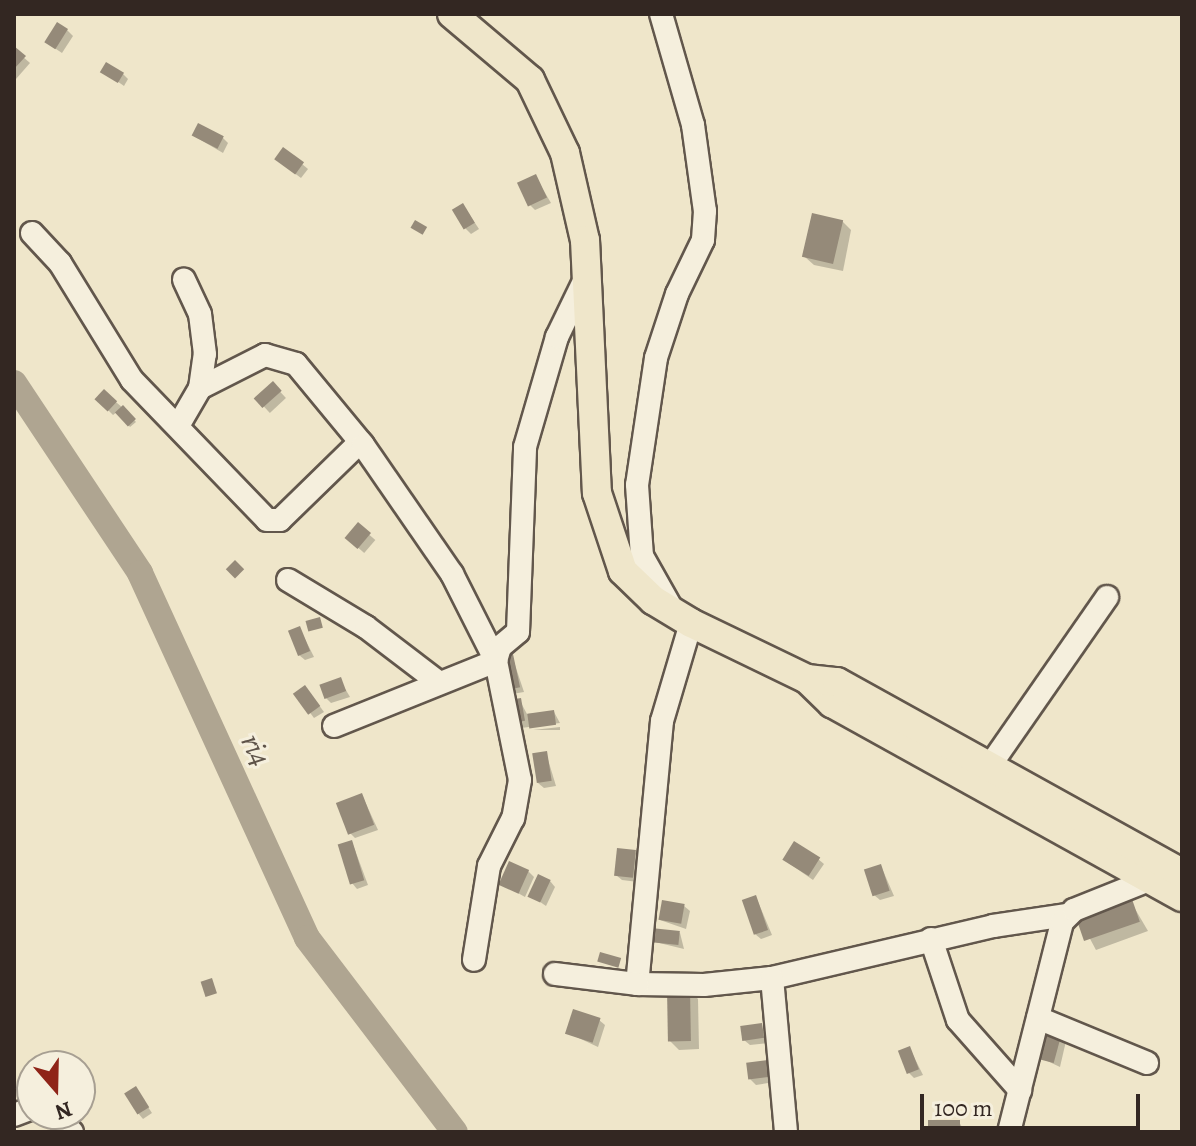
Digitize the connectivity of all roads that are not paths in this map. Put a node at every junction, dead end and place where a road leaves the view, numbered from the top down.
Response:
1 (452, 14) edge
2 (661, 14) edge
3 (32, 233) dead end
4 (588, 274) junction
5 (184, 280) dead end
6 (200, 388) junction
7 (178, 426) junction
8 (360, 442) junction
9 (288, 580) dead end
10 (1107, 597) dead end
11 (683, 618) junction
12 (496, 661) junction
13 (807, 679) junction
14 (437, 681) junction
15 (334, 726) dead end
16 (989, 767) junction
17 (1182, 873) edge
18 (1149, 880) junction
19 (1182, 897) edge
20 (1067, 915) junction
21 (931, 939) junction
22 (474, 960) dead end
23 (555, 974) dead end
24 (772, 978) junction
25 (637, 984) junction
26 (1038, 1018) junction
27 (1147, 1063) dead end
28 (1020, 1090) junction
29 (786, 1132) edge
30 (1009, 1132) edge

1 - 4 main road
2 - 11 street
3 - 7 street
4 - 11 main road
4 - 12 street
5 - 6 street
6 - 7 street
6 - 8 street
7 - 8 street
8 - 12 street
9 - 14 street
10 - 16 street
11 - 13 main road
11 - 25 street
12 - 14 street
12 - 22 street
13 - 16 main road
13 - 18 main road
14 - 15 street
16 - 17 main road
18 - 19 main road
18 - 20 street
20 - 21 street
20 - 26 street
21 - 24 street
21 - 28 street
23 - 25 street
24 - 25 street
24 - 29 street
26 - 27 street
26 - 28 street
28 - 30 street

